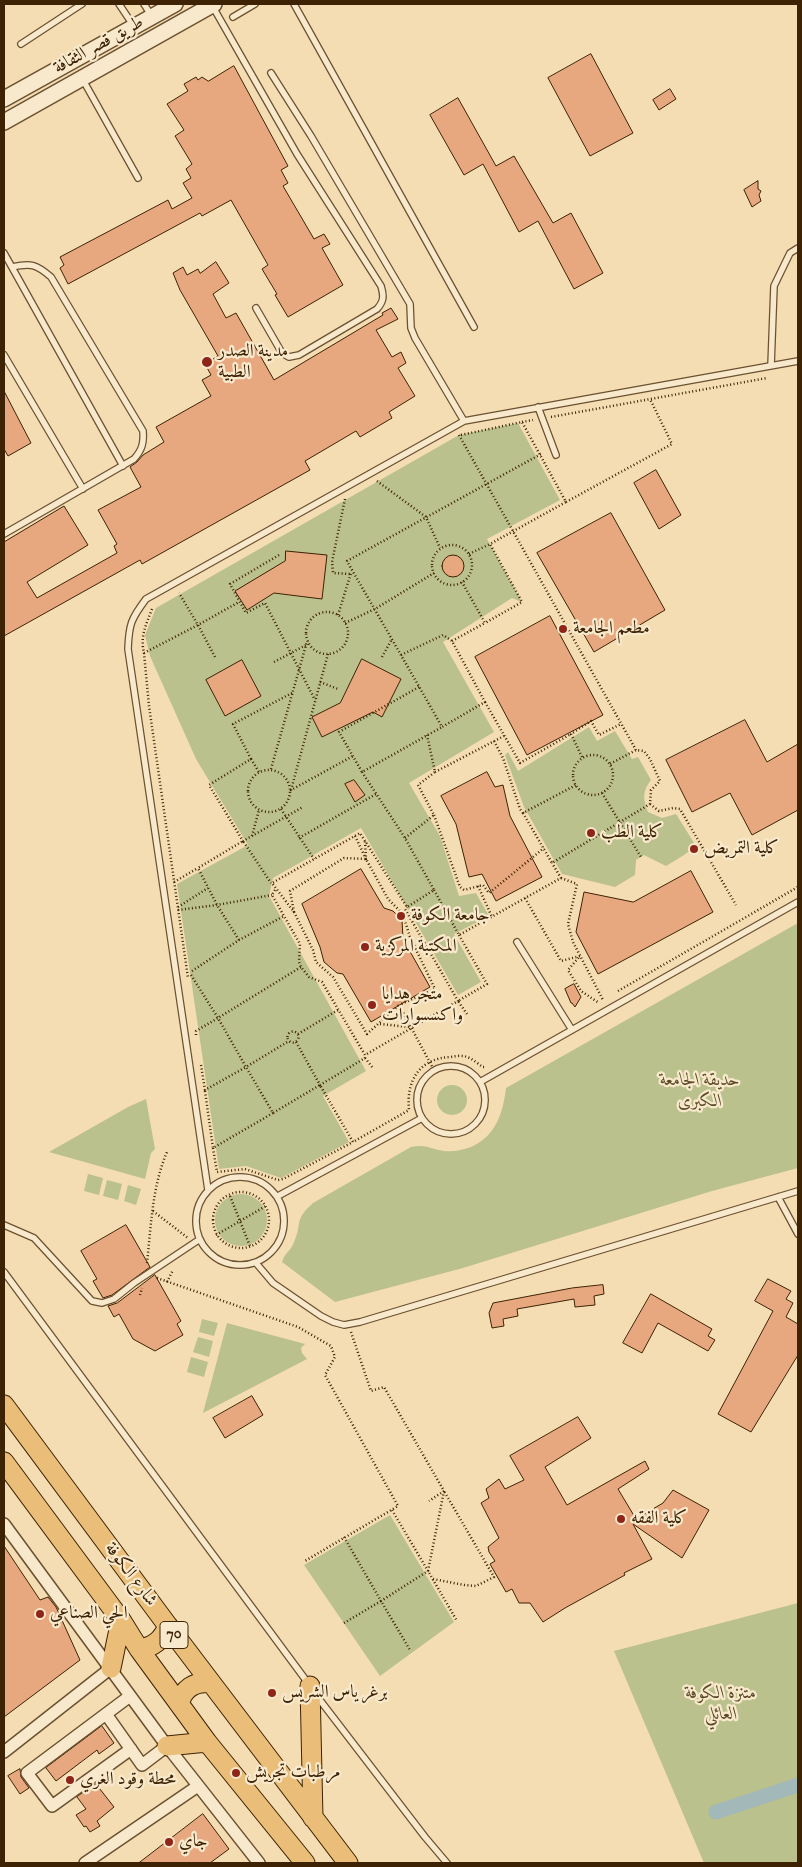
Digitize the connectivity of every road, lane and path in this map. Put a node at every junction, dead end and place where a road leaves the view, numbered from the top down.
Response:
1 (82, 4) edge
2 (119, 4) edge
3 (176, 4) edge
4 (213, 4) edge
5 (255, 4) edge
6 (294, 4) edge
7 (148, 10) edge
8 (233, 16) dead end
9 (134, 27) junction
10 (20, 44) dead end
11 (272, 73) dead end
12 (82, 78) junction
13 (4, 99) edge
14 (4, 122) edge
15 (138, 178) dead end
16 (798, 248) edge
17 (4, 253) edge
18 (12, 267) junction
19 (256, 308) dead end
20 (474, 327) dead end
21 (4, 355) edge
22 (798, 361) edge
23 (771, 366) junction
24 (770, 377) dead end
25 (650, 399) junction
26 (538, 407) junction
27 (542, 418) junction
28 (464, 421) junction
29 (522, 422) junction
30 (541, 454) junction
31 (556, 455) dead end
32 (123, 466) junction
33 (386, 476) dead end
34 (377, 481) junction
35 (486, 484) junction
36 (369, 486) dead end
37 (83, 490) junction
38 (353, 495) dead end
39 (345, 499) junction
40 (566, 502) junction
41 (336, 504) dead end
42 (426, 517) junction
43 (513, 532) junction
44 (4, 534) edge
45 (490, 544) junction
46 (440, 548) junction
47 (469, 554) junction
48 (279, 555) dead end
49 (352, 572) junction
50 (434, 573) junction
51 (462, 582) junction
52 (172, 596) dead end
53 (239, 602) junction
54 (153, 607) dead end
55 (375, 608) junction
56 (338, 615) junction
57 (345, 623) junction
58 (485, 623) junction
59 (198, 624) junction
60 (392, 639) junction
61 (452, 642) junction
62 (307, 643) junction
63 (144, 653) junction
64 (291, 653) junction
65 (328, 654) junction
66 (401, 655) junction
67 (215, 657) dead end
68 (382, 657) dead end
69 (274, 662) dead end
70 (299, 669) junction
71 (320, 682) junction
72 (419, 687) junction
73 (338, 689) dead end
74 (292, 693) junction
75 (315, 700) junction
76 (485, 702) junction
77 (621, 724) junction
78 (442, 727) junction
79 (571, 734) junction
80 (427, 735) junction
81 (504, 736) junction
82 (494, 741) junction
83 (636, 750) junction
84 (353, 756) junction
85 (582, 757) junction
86 (251, 759) junction
87 (610, 764) junction
88 (271, 769) junction
89 (259, 772) junction
90 (362, 772) junction
91 (435, 772) junction
92 (576, 785) junction
93 (291, 790) junction
94 (602, 793) junction
95 (376, 794) junction
96 (650, 804) junction
97 (304, 807) dead end
98 (281, 809) junction
99 (259, 810) junction
100 (523, 814) junction
101 (434, 815) junction
102 (285, 817) junction
103 (620, 822) junction
104 (252, 836) junction
105 (355, 836) junction
106 (299, 838) junction
107 (405, 838) junction
108 (365, 840) junction
109 (243, 841) junction
110 (544, 848) junction
111 (641, 857) dead end
112 (314, 859) junction
113 (366, 859) junction
114 (552, 863) junction
115 (198, 868) junction
116 (560, 878) junction
117 (174, 882) junction
118 (272, 884) junction
119 (478, 886) junction
120 (798, 887) edge
121 (208, 888) junction
122 (275, 890) junction
123 (434, 890) junction
124 (272, 895) junction
125 (525, 898) junction
126 (798, 902) edge
127 (217, 905) junction
128 (736, 905) dead end
129 (407, 907) junction
130 (178, 909) junction
131 (294, 912) junction
132 (284, 916) junction
133 (492, 917) junction
134 (459, 935) junction
135 (240, 940) junction
136 (516, 942) dead end
137 (580, 956) junction
138 (301, 967) junction
139 (192, 971) dead end
140 (191, 975) dead end
141 (189, 985) dead end
142 (611, 995) dead end
143 (458, 1001) junction
144 (599, 1003) junction
145 (399, 1005) junction
146 (593, 1006) dead end
147 (338, 1010) junction
148 (467, 1014) dead end
149 (218, 1018) junction
150 (194, 1022) dead end
151 (379, 1024) junction
152 (411, 1027) junction
153 (572, 1030) junction
154 (196, 1031) junction
155 (298, 1034) junction
156 (197, 1041) dead end
157 (289, 1041) junction
158 (296, 1042) junction
159 (365, 1057) junction
160 (200, 1061) dead end
161 (428, 1061) junction
162 (488, 1066) dead end
163 (246, 1067) junction
164 (373, 1068) dead end
165 (434, 1070) junction
166 (480, 1082) junction
167 (320, 1085) junction
168 (205, 1090) junction
169 (273, 1114) junction
170 (422, 1118) junction
171 (353, 1142) junction
172 (213, 1148) junction
173 (167, 1152) dead end
174 (208, 1190) junction
175 (798, 1191) edge
176 (230, 1196) dead end
177 (278, 1196) junction
178 (778, 1197) junction
179 (266, 1206) junction
180 (153, 1211) junction
181 (240, 1221) junction
182 (4, 1225) edge
183 (216, 1234) junction
184 (798, 1234) edge
185 (197, 1241) junction
186 (250, 1246) junction
187 (256, 1263) junction
188 (4, 1272) edge
189 (146, 1275) junction
190 (353, 1329) dead end
191 (4, 1404) edge
192 (4, 1462) edge
193 (444, 1491) junction
194 (429, 1501) dead end
195 (392, 1510) junction
196 (4, 1524) edge
197 (344, 1537) junction
198 (305, 1561) dead end
199 (428, 1571) junction
200 (432, 1579) junction
201 (381, 1601) junction
202 (121, 1620) junction
203 (457, 1621) dead end
204 (344, 1623) dead end
205 (168, 1626) junction
206 (139, 1649) junction
207 (410, 1650) dead end
208 (111, 1668) junction
209 (210, 1683) junction
210 (310, 1686) junction
211 (130, 1696) junction
212 (179, 1704) junction
213 (106, 1714) junction
214 (207, 1742) junction
215 (167, 1746) junction
216 (131, 1749) junction
217 (4, 1752) edge
218 (198, 1786) junction
219 (313, 1818) junction
220 (85, 1863) edge
221 (259, 1863) edge
222 (305, 1863) edge
223 (348, 1863) edge
224 (446, 1863) edge

1 - 10 lane
2 - 9 lane
3 - 7 street, طريق قصر الثقافة
4 - 12 street, طريق قصر الثقافة
4 - 19 lane
5 - 8 lane
6 - 20 lane
7 - 9 street, طريق قصر الثقافة
9 - 13 street, طريق قصر الثقافة
11 - 28 lane
12 - 14 street, طريق قصر الثقافة
12 - 15 lane
16 - 23 lane
17 - 18 lane
18 - 32 lane
18 - 32 lane
21 - 37 lane
22 - 23 lane
23 - 26 lane
24 - 25 path
25 - 27 path
25 - 40 path
26 - 27 lane
26 - 28 lane
27 - 29 path
27 - 31 lane
28 - 174 lane
29 - 30 path
29 - 35 path
30 - 35 path
30 - 40 path
32 - 37 lane
33 - 34 path
34 - 36 path
34 - 42 path
35 - 42 path
35 - 43 path
37 - 44 lane
38 - 39 path
39 - 41 path
39 - 49 path
40 - 43 path
42 - 46 path
42 - 49 path
43 - 45 path
43 - 77 path
45 - 47 path
45 - 58 path
46 - 47 path
46 - 50 path
47 - 51 path
48 - 53 path
49 - 55 path
49 - 56 path
50 - 51 path
50 - 55 path
51 - 58 path
52 - 59 path
53 - 59 path
53 - 64 path
54 - 63 path
55 - 57 path
55 - 60 path
56 - 57 path
56 - 62 path
57 - 65 path
58 - 61 path
59 - 63 path
59 - 67 path
60 - 66 path
60 - 68 path
61 - 66 path
61 - 76 path
62 - 64 path
62 - 65 path
62 - 70 path
63 - 117 path
64 - 69 path
64 - 70 path
65 - 71 path
66 - 72 path
70 - 74 path
70 - 75 path
71 - 73 path
71 - 75 path
72 - 78 path
72 - 84 path
74 - 86 path
74 - 88 path
75 - 93 path
76 - 78 path
76 - 81 path
77 - 79 path
77 - 83 path
78 - 80 path
79 - 81 path
79 - 85 path
80 - 90 path
80 - 91 path
81 - 82 path
82 - 91 path
82 - 100 path
83 - 87 path
83 - 96 path
84 - 90 path
84 - 93 path
85 - 87 path
85 - 92 path
86 - 89 path
86 - 109 path
87 - 94 path
88 - 89 path
88 - 93 path
89 - 99 path
90 - 95 path
91 - 101 path
92 - 94 path
92 - 100 path
93 - 98 path
94 - 103 path
95 - 106 path
95 - 107 path
96 - 103 path
96 - 128 path
97 - 102 path
98 - 99 path
98 - 102 path
99 - 104 path
100 - 110 path
101 - 107 path
101 - 119 path
102 - 104 path
102 - 106 path
103 - 111 path
103 - 114 path
104 - 109 path
105 - 108 path
105 - 112 path
105 - 113 path
106 - 112 path
107 - 123 path
108 - 113 path
108 - 129 path
109 - 115 path
109 - 118 path
110 - 114 path
110 - 119 path
112 - 118 path
113 - 131 path
113 - 145 path
114 - 116 path
115 - 117 path
115 - 121 path
116 - 125 path
116 - 137 path
117 - 130 path
118 - 122 path
119 - 133 path
120 - 142 path
121 - 127 path
121 - 130 path
122 - 124 path
122 - 131 path
123 - 129 path
123 - 134 path
124 - 127 path
124 - 132 path
125 - 133 path
125 - 137 path
126 - 153 lane
127 - 130 path
127 - 135 path
129 - 143 path
130 - 141 path
131 - 151 path
132 - 135 path
132 - 138 path
133 - 134 path
134 - 143 path
135 - 139 path
136 - 153 lane
137 - 144 path
137 - 144 path
138 - 147 path
138 - 149 path
140 - 149 path
143 - 148 path
143 - 152 path
144 - 146 path
145 - 151 path
145 - 152 path
147 - 155 path
147 - 159 path
149 - 154 path
149 - 163 path
150 - 154 path
151 - 152 path
152 - 159 path
152 - 161 path
153 - 166 lane
154 - 156 path
155 - 157 path
155 - 158 path
157 - 158 path
157 - 163 path
158 - 167 path
159 - 164 path
159 - 167 path
160 - 168 path
161 - 162 path
161 - 165 path
161 - 171 path
163 - 168 path
163 - 169 path
165 - 166 lane
165 - 170 lane
166 - 170 lane
167 - 169 path
167 - 171 path
168 - 172 path
169 - 172 path
170 - 177 lane
171 - 172 path
173 - 180 path
174 - 177 lane
174 - 185 lane
175 - 178 lane
176 - 181 path
177 - 187 lane
178 - 184 lane
178 - 187 lane
179 - 181 path
179 - 183 path
179 - 186 path
180 - 185 path
180 - 189 path
181 - 183 path
181 - 186 path
182 - 189 lane
183 - 186 path
185 - 187 lane
185 - 189 lane
188 - 210 lane
189 - 195 path
190 - 193 path
191 - 205 highway, شارع الكوفة / 70
192 - 202 highway, شارع الكوفة / 70
193 - 194 path
193 - 199 path
193 - 200 path
195 - 197 path
195 - 199 path
196 - 208 street
197 - 198 path
197 - 201 path
199 - 200 path
199 - 201 path
200 - 203 path
201 - 204 path
201 - 207 path
202 - 206 highway, شارع الكوفة / 70
202 - 208 highway
205 - 206 highway
205 - 209 highway, شارع الكوفة / 70
206 - 212 highway, شارع الكوفة / 70
208 - 211 street
208 - 217 street
209 - 212 highway
209 - 219 highway, شارع الكوفة / 70
210 - 219 highway
210 - 224 lane
211 - 213 street
211 - 215 street
212 - 214 highway, شارع الكوفة / 70
213 - 216 street
213 - 216 street
214 - 215 highway
214 - 222 highway, شارع الكوفة / 70
215 - 216 street
215 - 218 street
218 - 220 street
218 - 221 street
219 - 223 highway, شارع الكوفة / 70

